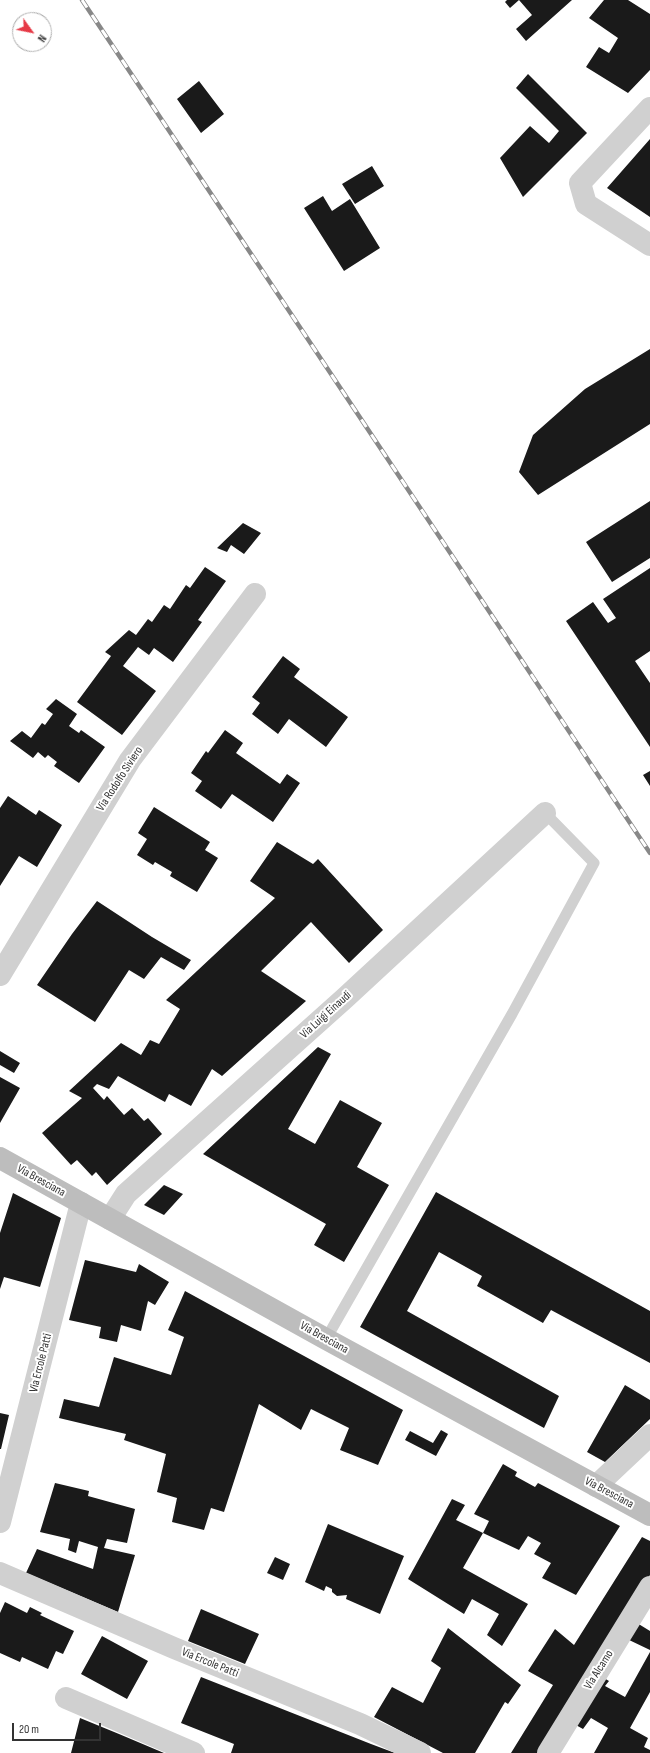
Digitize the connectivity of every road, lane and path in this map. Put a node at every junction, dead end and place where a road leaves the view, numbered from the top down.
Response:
1 (650, 108) edge
2 (650, 245) edge
3 (255, 594) dead end
4 (545, 813) joint
5 (0, 975) edge
6 (0, 1158) edge
7 (82, 1203) junction
8 (110, 1220) junction
9 (326, 1339) junction
10 (650, 1435) edge
11 (596, 1486) junction
12 (650, 1515) edge
13 (0, 1522) edge
14 (0, 1573) edge
15 (650, 1587) edge
16 (66, 1698) dead end
17 (194, 1753) edge
18 (420, 1753) edge
19 (548, 1753) edge

1 - 2 street
3 - 5 street, Via Rodolfo Siviero
4 - 8 street, Via Luigi Einaudi
4 - 9 lane
6 - 7 main road, Via Bresciana
7 - 8 main road, Via Bresciana
7 - 13 street, Via Ercole Patti
8 - 9 main road, Via Bresciana
9 - 11 main road, Via Bresciana
10 - 11 street
11 - 12 main road, Via Bresciana
14 - 18 street, Via Ercole Patti
15 - 19 street, Via Alcamo
16 - 17 street

